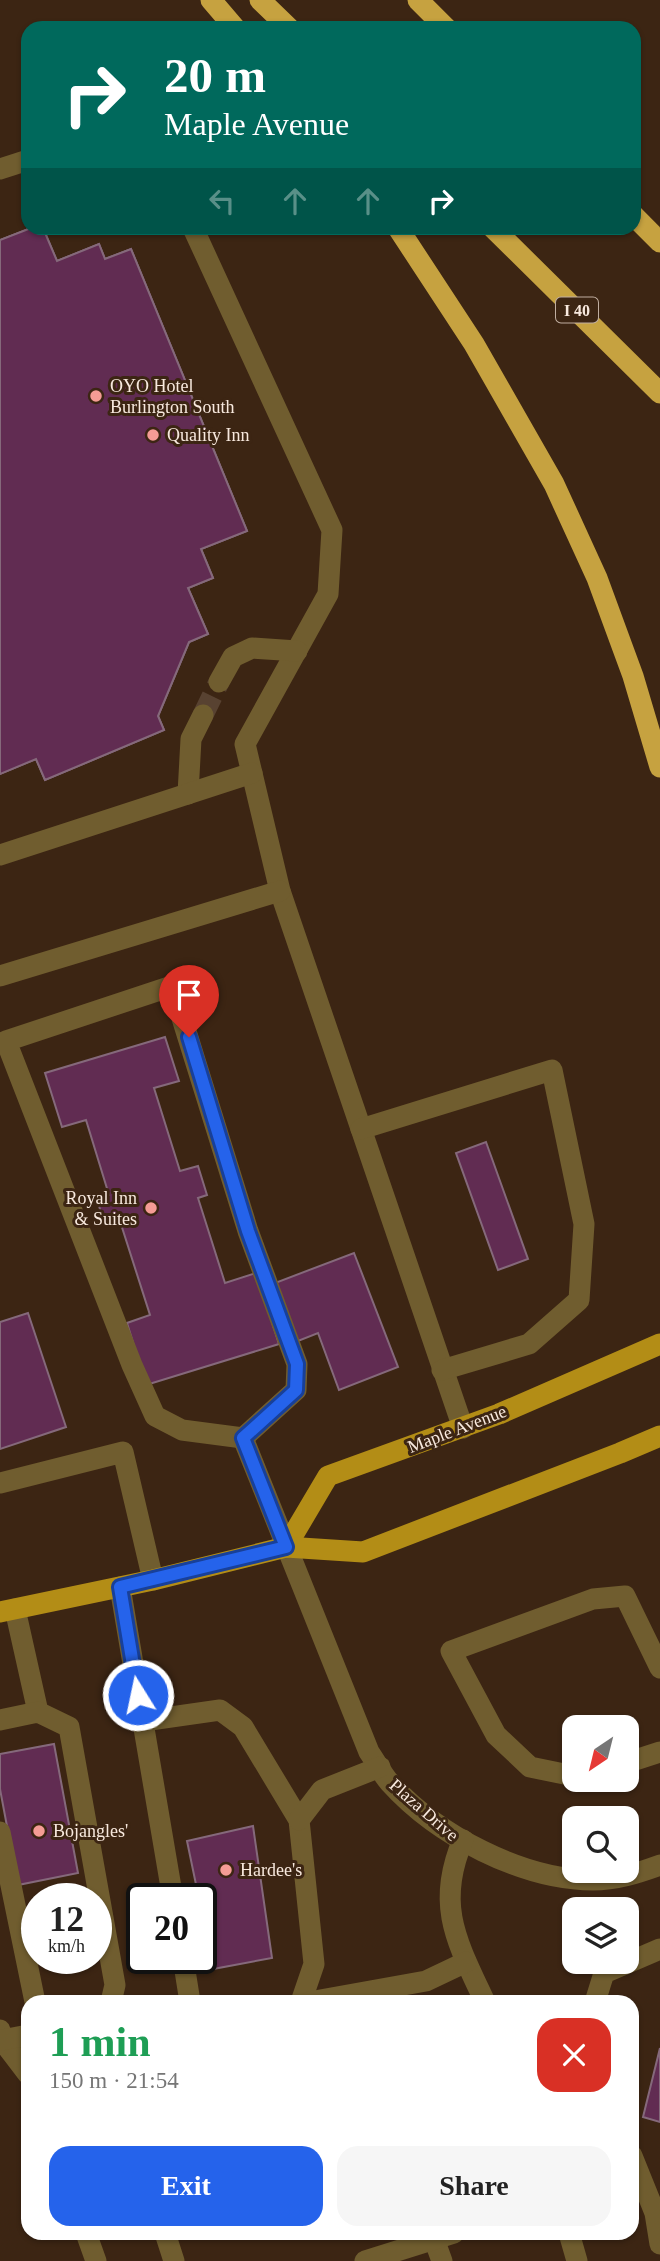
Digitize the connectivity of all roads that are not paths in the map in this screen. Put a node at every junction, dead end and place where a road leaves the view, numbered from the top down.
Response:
1 (211, 0) edge
2 (260, 0) edge
3 (418, 0) edge
4 (229, 21) edge
5 (282, 21) edge
6 (439, 21) edge
7 (21, 162) edge
8 (0, 169) edge
9 (641, 223) edge
10 (196, 235) edge
11 (403, 235) edge
12 (500, 235) edge
13 (660, 242) edge
14 (660, 393) edge
15 (297, 651) junction
16 (219, 682) tunnel mouth
17 (203, 715) tunnel mouth
18 (660, 767) edge
19 (252, 773) junction
20 (188, 794) junction
21 (0, 856) edge
22 (280, 891) junction
23 (0, 976) edge
24 (361, 1129) junction
25 (660, 1344) edge
26 (443, 1370) junction
27 (463, 1428) junction
28 (660, 1436) edge
29 (243, 1438) junction
30 (0, 1483) edge
31 (286, 1547) junction
32 (153, 1580) junction
33 (120, 1587) junction
34 (7, 1611) edge
35 (651, 1626) edge
36 (660, 1668) edge
37 (38, 1712) junction
38 (0, 1720) edge
39 (143, 1721) junction
40 (660, 1752) edge
41 (639, 1759) edge
42 (380, 1767) junction
43 (562, 1774) edge
44 (299, 1820) junction
45 (0, 1832) edge
46 (463, 1840) junction
47 (660, 1865) edge
48 (170, 1883) edge
49 (660, 1949) edge
50 (466, 1962) junction
51 (186, 1974) edge
52 (34, 1995) edge
53 (113, 1995) edge
54 (189, 1995) edge
55 (303, 1995) edge
56 (348, 1995) edge
57 (482, 1995) edge
58 (597, 1995) edge
59 (1, 2035) edge
60 (21, 2035) edge
61 (21, 2064) edge
62 (639, 2173) edge
63 (88, 2240) edge
64 (167, 2240) edge
65 (431, 2240) edge
66 (444, 2240) edge
67 (571, 2240) edge
68 (660, 2244) edge
69 (96, 2261) edge
70 (174, 2261) edge
71 (365, 2261) edge
72 (442, 2261) edge
73 (577, 2261) edge

1 - 4 highway
2 - 5 highway
3 - 6 highway
7 - 8 street
9 - 13 highway
10 - 15 street
11 - 18 highway
12 - 14 highway, I 40
15 - 16 street
15 - 19 street
17 - 20 street
19 - 20 street
19 - 22 street
20 - 21 street
22 - 23 street
22 - 24 street
24 - 26 street
24 - 26 street
25 - 27 main road, Maple Avenue
26 - 27 street
27 - 31 main road, Maple Avenue
28 - 31 main road
29 - 29 street
29 - 31 street, Plaza Drive
30 - 32 street
31 - 32 main road
31 - 42 street, Plaza Drive
32 - 33 main road
33 - 34 main road
33 - 39 street
34 - 37 street
35 - 36 street
35 - 43 street
37 - 38 street
37 - 53 street
39 - 44 street
39 - 48 street
40 - 41 street
42 - 44 street
42 - 46 street, Plaza Drive
44 - 55 street
45 - 52 street
46 - 47 street
46 - 50 street, Plaza Drive
49 - 58 street
50 - 56 street
50 - 57 street, Plaza Drive
51 - 54 street
59 - 60 street
59 - 61 street
62 - 68 street
63 - 69 street
64 - 70 street
65 - 71 street
66 - 72 street
67 - 73 street

